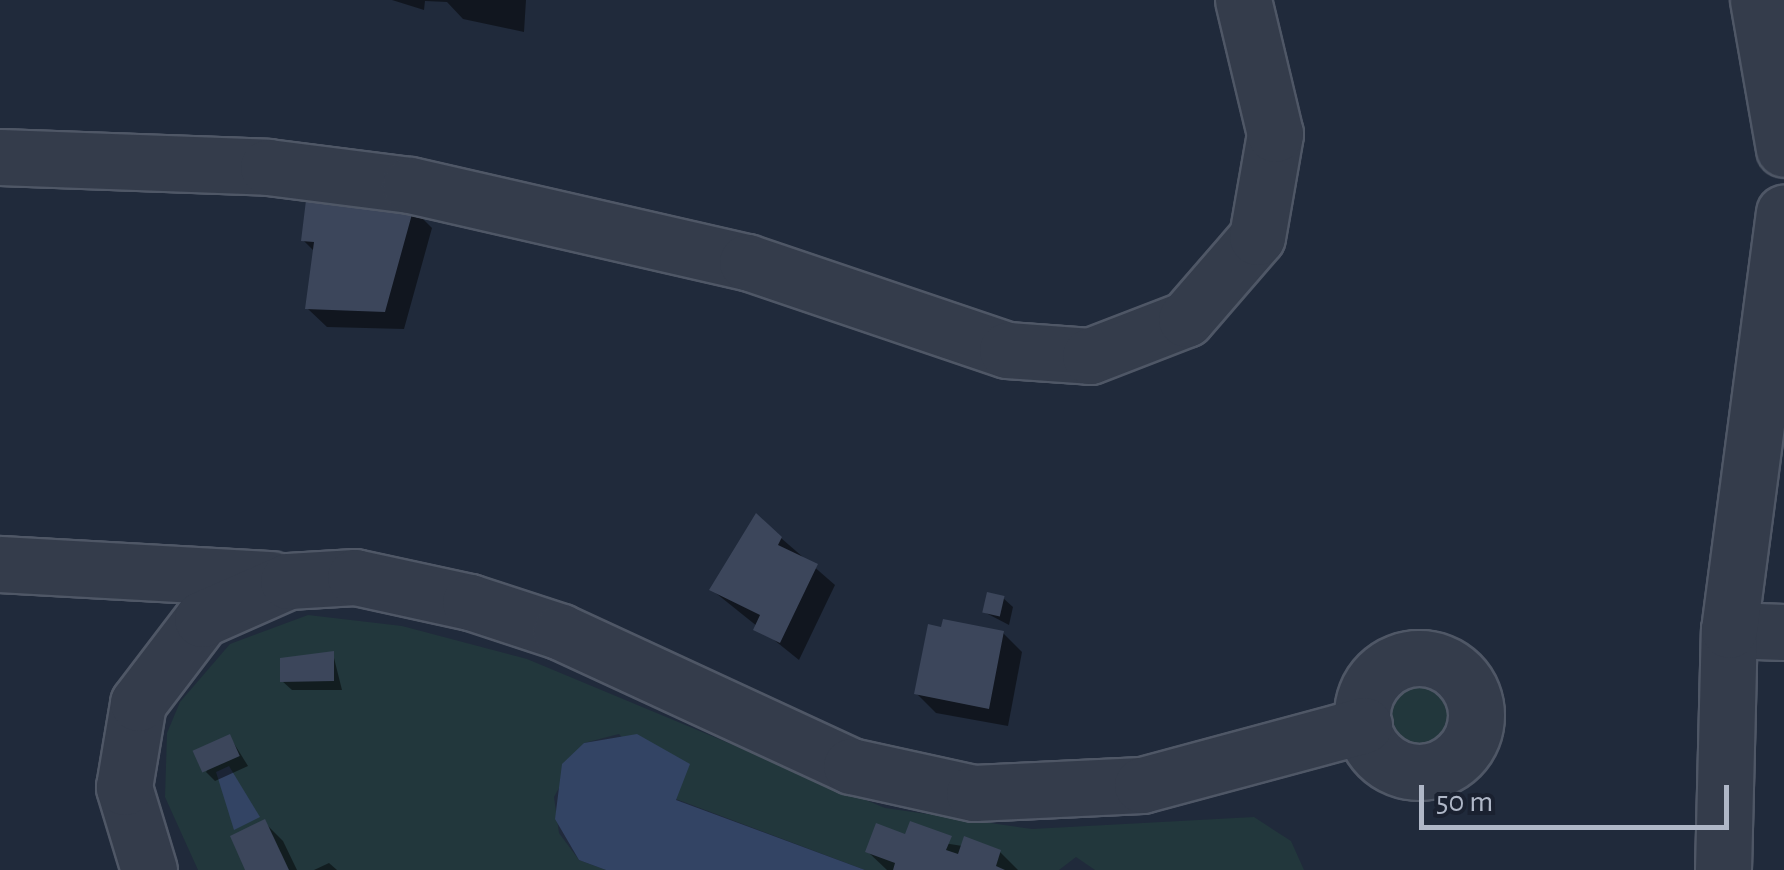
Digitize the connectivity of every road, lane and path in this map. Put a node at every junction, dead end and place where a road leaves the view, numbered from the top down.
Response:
1 (1243, 0) edge
2 (1758, 0) edge
3 (1784, 149) edge
4 (0, 157) edge
5 (1784, 213) edge
6 (0, 564) edge
7 (127, 573) junction
8 (288, 580) junction
9 (1729, 630) junction
10 (1784, 632) edge
11 (176, 644) junction
12 (1364, 725) dead end
13 (149, 870) edge
14 (1723, 870) edge

1 - 4 street
2 - 3 street
5 - 9 street
6 - 7 street
7 - 8 street
7 - 11 street
8 - 11 street
8 - 12 street
9 - 10 street
9 - 14 street
11 - 13 street

